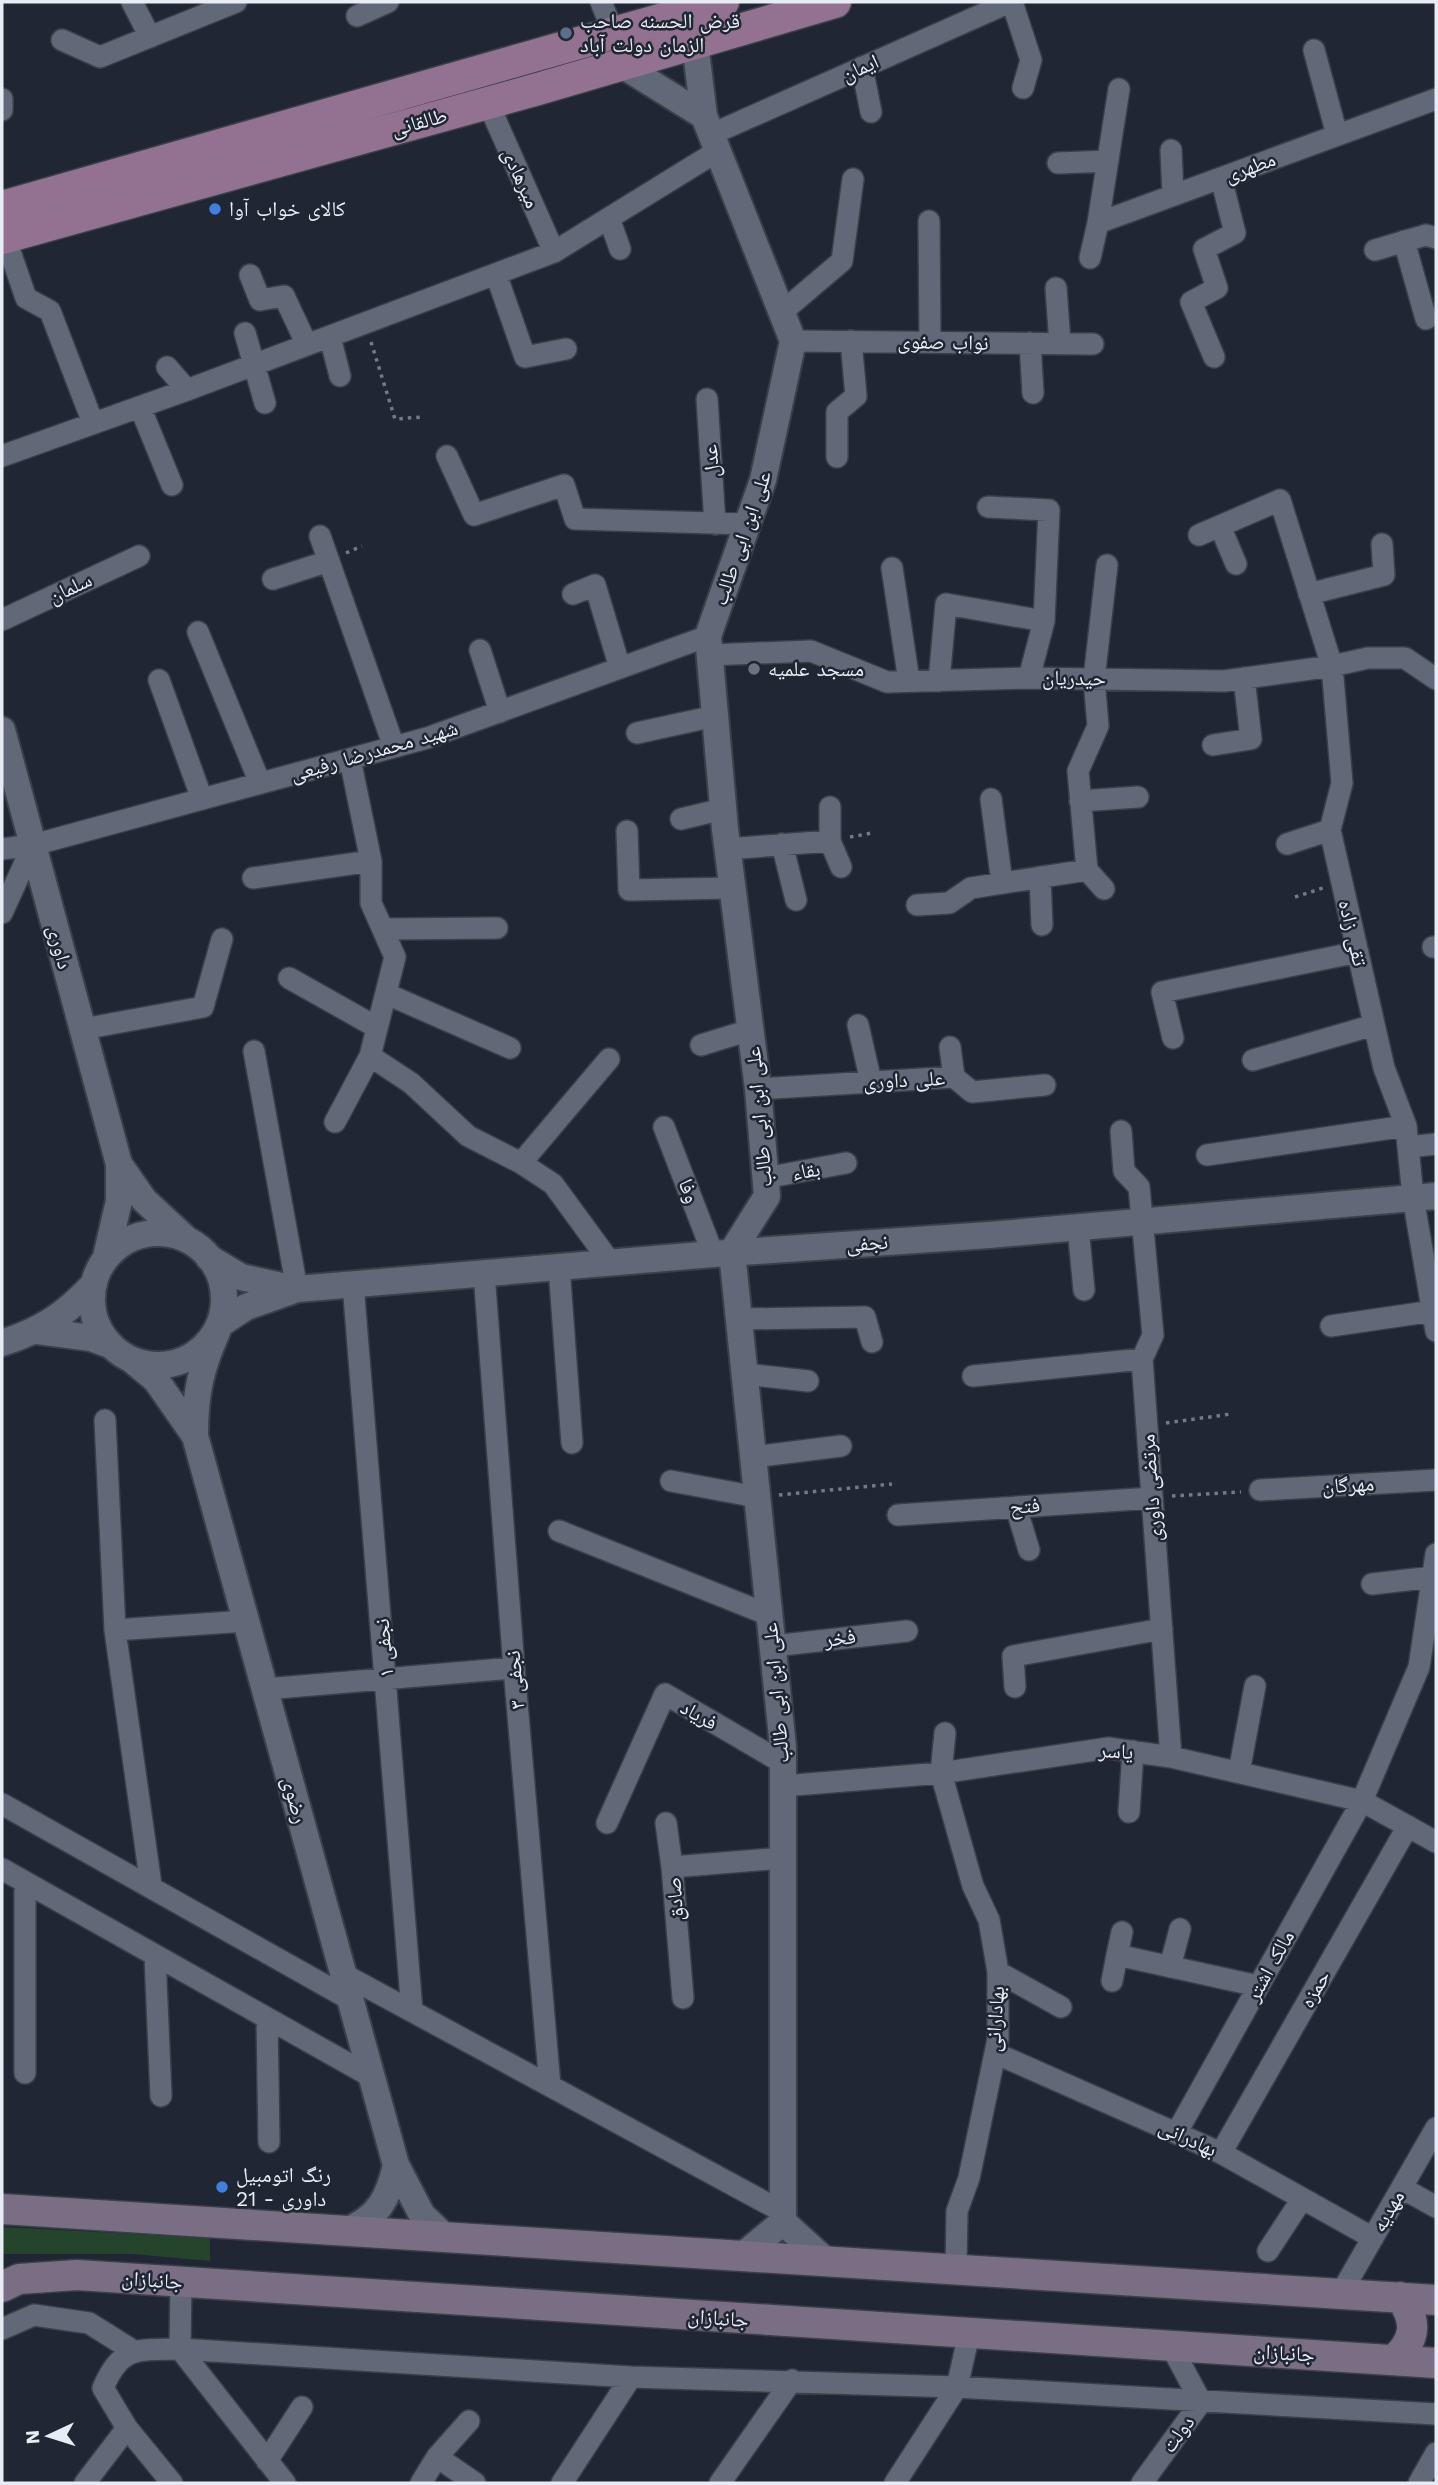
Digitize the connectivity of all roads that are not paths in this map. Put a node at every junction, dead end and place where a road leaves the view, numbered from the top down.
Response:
1 (132, 2) edge
2 (236, 2) edge
3 (388, 2) edge
4 (601, 2) edge
5 (835, 2) edge
6 (1011, 2) edge
7 (717, 3) edge
8 (357, 16) dead end
9 (614, 34) junction
10 (150, 37) junction
11 (62, 40) dead end
12 (695, 43) junction
13 (1314, 50) dead end
14 (622, 65) junction
15 (862, 67) junction
16 (1023, 88) dead end
17 (1119, 89) dead end
18 (2, 99) edge
19 (1436, 99) edge
20 (488, 103) junction
21 (2, 110) edge
22 (871, 113) dead end
23 (710, 134) junction
24 (1337, 135) junction
25 (1171, 150) dead end
26 (1108, 161) junction
27 (1058, 163) dead end
28 (1221, 178) junction
29 (853, 179) dead end
30 (1173, 195) junction
31 (609, 218) junction
32 (929, 221) dead end
33 (1098, 223) junction
34 (3, 227) edge
35 (1436, 238) edge
36 (1404, 241) junction
37 (620, 249) dead end
38 (1375, 250) dead end
39 (554, 252) junction
40 (1090, 258) dead end
41 (496, 274) junction
42 (250, 275) dead end
43 (1056, 288) dead end
44 (782, 312) junction
45 (1426, 319) dead end
46 (245, 333) dead end
47 (330, 337) junction
48 (793, 341) junction
49 (850, 341) junction
50 (930, 342) junction
51 (1030, 343) junction
52 (1060, 344) junction
53 (1093, 344) dead end
54 (307, 345) junction
55 (566, 349) dead end
56 (1213, 357) dead end
57 (255, 365) junction
58 (167, 367) dead end
59 (340, 376) dead end
60 (187, 390) junction
61 (1033, 393) dead end
62 (707, 399) dead end
63 (265, 403) dead end
64 (140, 407) junction
65 (93, 424) junction
66 (2, 456) edge
67 (447, 456) dead end
68 (837, 457) dead end
69 (172, 485) dead end
70 (988, 507) dead end
71 (715, 524) junction
72 (748, 524) junction
73 (1220, 526) junction
74 (1199, 535) dead end
75 (320, 536) dead end
76 (1382, 544) dead end
77 (139, 556) dead end
78 (329, 561) junction
79 (1236, 564) dead end
80 (1107, 565) dead end
81 (892, 568) dead end
82 (272, 579) dead end
83 (573, 594) dead end
84 (1309, 594) junction
85 (2, 620) edge
86 (1044, 621) junction
87 (198, 632) dead end
88 (709, 646) junction
89 (480, 650) dead end
90 (1332, 666) junction
91 (620, 668) junction
92 (1029, 678) junction
93 (1244, 678) junction
94 (1094, 679) junction
95 (1436, 679) edge
96 (159, 680) dead end
97 (909, 681) junction
98 (939, 681) junction
99 (500, 712) junction
100 (715, 716) junction
101 (2, 730) edge
102 (636, 733) dead end
103 (1213, 745) dead end
104 (394, 747) junction
105 (350, 759) junction
106 (260, 783) junction
107 (1138, 797) dead end
108 (202, 799) junction
109 (991, 799) dead end
110 (1080, 802) junction
111 (830, 807) dead end
112 (723, 809) junction
113 (681, 819) dead end
114 (1330, 830) junction
115 (627, 831) dead end
116 (830, 841) junction
117 (782, 844) junction
118 (1287, 844) dead end
119 (33, 845) junction
120 (2, 849) edge
121 (727, 849) junction
122 (372, 861) junction
123 (841, 867) dead end
124 (1087, 870) junction
125 (1040, 877) junction
126 (253, 878) dead end
127 (1002, 883) junction
128 (732, 888) junction
129 (1104, 889) dead end
130 (796, 900) dead end
131 (917, 905) dead end
132 (2, 913) edge
133 (1042, 925) dead end
134 (496, 928) dead end
135 (385, 929) junction
136 (222, 939) dead end
137 (1358, 952) junction
138 (289, 978) dead end
139 (387, 994) junction
140 (858, 1025) dead end
141 (1374, 1026) junction
142 (376, 1027) junction
143 (83, 1029) junction
144 (750, 1030) junction
145 (1173, 1038) dead end
146 (701, 1045) dead end
147 (950, 1047) dead end
148 (510, 1048) dead end
149 (254, 1051) dead end
150 (370, 1056) junction
151 (609, 1059) dead end
152 (1253, 1060) dead end
153 (954, 1077) junction
154 (870, 1082) junction
155 (1045, 1085) dead end
156 (758, 1089) junction
157 (335, 1122) dead end
158 (664, 1128) dead end
159 (1121, 1131) dead end
160 (1407, 1136) junction
161 (1436, 1144) edge
162 (1207, 1155) dead end
163 (521, 1163) junction
164 (119, 1164) junction
165 (846, 1164) dead end
166 (765, 1178) junction
167 (1425, 1196) edge
168 (1142, 1222) junction
169 (1078, 1227) junction
170 (186, 1238) junction
171 (723, 1253) junction
172 (106, 1257) junction
173 (209, 1258) junction
174 (610, 1262) junction
175 (559, 1267) junction
176 (484, 1273) junction
177 (94, 1284) junction
178 (353, 1284) junction
179 (297, 1289) junction
180 (1084, 1290) dead end
181 (739, 1319) junction
182 (1434, 1321) edge
183 (1331, 1326) dead end
184 (218, 1328) junction
185 (37, 1331) junction
186 (872, 1342) dead end
187 (2, 1343) edge
188 (121, 1352) junction
189 (1142, 1359) junction
190 (745, 1374) junction
191 (973, 1377) dead end
192 (808, 1381) dead end
193 (105, 1420) dead end
194 (195, 1436) junction
195 (572, 1443) dead end
196 (841, 1446) dead end
197 (753, 1457) junction
198 (1436, 1480) edge
199 (671, 1481) dead end
200 (1260, 1490) road end
201 (757, 1497) junction
202 (1152, 1498) junction
203 (1016, 1507) junction
204 (898, 1514) dead end
205 (559, 1531) dead end
206 (1029, 1550) dead end
207 (1436, 1554) edge
208 (1433, 1577) junction
209 (1372, 1584) dead end
210 (769, 1615) junction
211 (246, 1621) junction
212 (1162, 1629) junction
213 (116, 1630) junction
214 (907, 1631) dead end
215 (773, 1646) junction
216 (514, 1668) junction
217 (387, 1679) junction
218 (1255, 1686) dead end
219 (1015, 1687) dead end
220 (265, 1689) junction
221 (944, 1732) dead end
222 (1133, 1751) junction
223 (1171, 1757) junction
224 (1239, 1772) junction
225 (941, 1773) junction
226 (783, 1775) junction
227 (1362, 1801) junction
228 (2, 1804) edge
229 (1129, 1812) dead end
230 (607, 1823) dead end
231 (666, 1823) dead end
232 (1408, 1826) junction
233 (1436, 1842) edge
234 (783, 1858) junction
235 (672, 1867) junction
236 (2, 1869) edge
237 (25, 1882) junction
238 (150, 1885) junction
239 (1181, 1929) dead end
240 (1122, 1932) dead end
241 (155, 1955) junction
242 (1117, 1955) junction
243 (1170, 1967) junction
244 (998, 1972) junction
245 (343, 1974) junction
246 (1112, 1981) dead end
247 (1258, 1986) junction
248 (682, 1998) dead end
249 (351, 2000) junction
250 (1060, 2007) dead end
251 (412, 2011) junction
252 (267, 2018) junction
253 (995, 2053) junction
254 (25, 2073) dead end
255 (372, 2077) junction
256 (550, 2086) junction
257 (161, 2096) dead end
258 (1436, 2128) edge
259 (1177, 2132) junction
260 (269, 2142) dead end
261 (1221, 2153) junction
262 (396, 2165) junction
263 (1402, 2188) junction
264 (1303, 2199) junction
265 (1436, 2207) edge
266 (2, 2209) edge
267 (783, 2217) junction
268 (345, 2231) junction
269 (445, 2237) junction
270 (1373, 2238) junction
271 (1268, 2250) dead end
272 (742, 2256) junction
273 (826, 2261) junction
274 (956, 2269) junction
275 (181, 2282) junction
276 (2, 2287) edge
277 (1341, 2293) junction
278 (1400, 2297) junction
279 (1436, 2300) edge
280 (2, 2329) edge
281 (969, 2334) junction
282 (1171, 2346) junction
283 (180, 2349) junction
284 (132, 2350) junction
285 (1394, 2360) junction
286 (1436, 2362) edge
287 (631, 2377) junction
288 (792, 2381) junction
289 (957, 2387) junction
290 (1201, 2402) junction
291 (302, 2407) dead end
292 (1436, 2414) edge
293 (469, 2421) dead end
294 (127, 2428) junction
295 (1436, 2453) edge
296 (437, 2457) junction
297 (267, 2460) junction
298 (85, 2483) edge
299 (172, 2483) edge
300 (285, 2483) edge
301 (421, 2483) edge
302 (475, 2483) edge
303 (562, 2483) edge
304 (720, 2483) edge
305 (895, 2483) edge
306 (1142, 2483) edge
307 (1419, 2483) edge

1 - 10 street
2 - 10 street
3 - 8 street
4 - 9 street
5 - 12 main road, طالقانی
6 - 15 street, ایمان
6 - 16 street
7 - 9 main road, طالقانی
9 - 34 main road, طالقانی
10 - 11 street
12 - 14 main road, طالقانی
12 - 23 street
13 - 24 street
14 - 20 main road, طالقانی
14 - 23 street
15 - 22 street
15 - 23 street, ایمان
17 - 26 street
18 - 21 street
19 - 24 street, مطهری
20 - 34 main road, طالقانی
20 - 39 street, میرهادی
23 - 31 street, ایمان
23 - 44 street
24 - 28 street, مطهری
25 - 30 street
26 - 27 street
26 - 33 street
28 - 30 street, مطهری
28 - 56 street
29 - 44 street
30 - 33 street, مطهری
31 - 37 street
31 - 39 street, ایمان
32 - 50 street
33 - 40 street
34 - 65 street
35 - 36 street
36 - 38 street
36 - 45 street
39 - 41 street, ایمان
41 - 47 street, ایمان
41 - 55 street
42 - 54 street
43 - 52 street
44 - 48 street
46 - 57 street
47 - 54 street, ایمان
47 - 59 street
48 - 49 street, نواب صفوی
48 - 72 street, علی ابن ابی طالب
49 - 50 street, نواب صفوی
49 - 68 street
50 - 51 street, نواب صفوی
51 - 52 street, نواب صفوی
51 - 61 street
52 - 53 street, نواب صفوی
54 - 57 street, ایمان
57 - 60 street, ایمان
57 - 63 street
58 - 60 street
60 - 64 street, ایمان
62 - 71 street, عدل
64 - 65 street, ایمان
64 - 69 street
65 - 66 street, ایمان
67 - 71 street
70 - 86 street
71 - 72 street
72 - 88 street, علی ابن ابی طالب
73 - 74 street
73 - 79 street
73 - 84 street, تقی زاده
75 - 78 street
76 - 84 street
77 - 85 street, سلمان
78 - 82 street
78 - 104 street
80 - 94 street
81 - 97 street
83 - 91 street
84 - 90 street, تقی زاده
86 - 92 street
86 - 98 street
87 - 106 street
88 - 91 street, شهید محمدرضا رفیعی
88 - 97 street, حیدریان
88 - 100 street, علی ابن ابی طالب
89 - 99 street
90 - 93 street, حیدریان
90 - 95 street, حیدریان
90 - 114 street, تقی زاده
91 - 99 street, شهید محمدرضا رفیعی
92 - 94 street, حیدریان
92 - 98 street, حیدریان
93 - 94 street, حیدریان
93 - 103 street
94 - 110 street
96 - 108 street
97 - 98 street, حیدریان
99 - 104 street, شهید محمدرضا رفیعی
100 - 102 street
100 - 112 street, علی ابن ابی طالب
101 - 119 street, داوری
104 - 105 street, شهید محمدرضا رفیعی
105 - 106 street, شهید محمدرضا رفیعی
105 - 122 street
106 - 108 street, شهید محمدرضا رفیعی
107 - 110 street
108 - 119 street, شهید محمدرضا رفیعی
109 - 127 street
110 - 124 street
111 - 116 street
112 - 113 street
112 - 121 street, علی ابن ابی طالب
114 - 118 street
114 - 137 street, تقی زاده
115 - 128 street
116 - 117 street
116 - 123 street
117 - 121 street
117 - 130 street
119 - 120 street, شهید محمدرضا رفیعی
119 - 132 street
119 - 143 street, داوری
121 - 128 street, علی ابن ابی طالب
122 - 126 street
122 - 135 street
124 - 125 street
124 - 129 street
125 - 127 street
125 - 133 street
127 - 131 street
128 - 144 street, علی ابن ابی طالب
134 - 135 street
135 - 139 street
136 - 143 street
137 - 141 street, تقی زاده
137 - 145 street
138 - 142 street
139 - 142 street
139 - 148 street
140 - 154 street
141 - 152 street
141 - 160 street, تقی زاده
142 - 150 street
143 - 164 street, داوری
144 - 146 street
144 - 156 street, علی ابن ابی طالب
147 - 153 street
149 - 179 street
150 - 157 street
150 - 163 street
151 - 163 street
153 - 154 street, علی داوری
153 - 155 street, علی داوری
154 - 156 street, علی داوری
156 - 166 street, علی ابن ابی طالب
158 - 171 street, وفا
159 - 168 street, مرتضی داوری
160 - 161 street
160 - 162 street
160 - 167 street, تقی زاده
163 - 174 street
164 - 170 street
164 - 172 street
165 - 166 street, بقاء
166 - 171 street, علی ابن ابی طالب
167 - 168 street, نجفی
167 - 182 street, تقی زاده
168 - 169 street, نجفی
168 - 189 street, مرتضی داوری
169 - 171 street, نجفی
169 - 180 street
170 - 172 street
170 - 173 street
171 - 174 street, نجفی
171 - 181 street, علی ابن ابی طالب
172 - 177 street
173 - 179 street
173 - 184 street
174 - 175 street, نجفی
175 - 176 street, نجفی
175 - 195 street
176 - 178 street, نجفی
176 - 216 street, نجفی ۳
177 - 185 street
177 - 188 street
178 - 179 street, نجفی
178 - 217 street, نجفی ۱
179 - 184 street
181 - 186 street
181 - 190 street, علی ابن ابی طالب
182 - 183 street
184 - 188 street
184 - 194 street
185 - 187 street
185 - 188 street
188 - 194 street
189 - 191 street
189 - 202 street, مرتضی داوری
190 - 192 street
190 - 197 street, علی ابن ابی طالب
193 - 213 street
194 - 211 street, رضوی
196 - 197 street
197 - 201 street, علی ابن ابی طالب
198 - 200 street, مهرگان
199 - 201 street
201 - 210 street, علی ابن ابی طالب
202 - 203 street, فتح
202 - 212 street, مرتضی داوری
203 - 204 street, فتح
203 - 206 street
205 - 210 street
207 - 208 street, مالک اشتر
208 - 209 street
208 - 227 street, مالک اشتر
210 - 215 street, علی ابن ابی طالب
211 - 213 street
211 - 220 street, رضوی
212 - 219 street
212 - 223 street, مرتضی داوری
213 - 238 street
214 - 215 street, فخر
215 - 226 street, علی ابن ابی طالب
216 - 217 street
216 - 256 street, نجفی ۳
217 - 220 street
217 - 251 street, نجفی ۱
218 - 224 street
220 - 245 street, رضوی
221 - 225 street, بهادارانی
222 - 223 street, یاسر
222 - 225 street, یاسر
222 - 229 street
223 - 224 street, یاسر
224 - 227 street, یاسر
225 - 226 street, یاسر
225 - 244 street, بهادارانی
226 - 230 street, فریاد
226 - 234 street, علی ابن ابی طالب
227 - 232 street, یاسر
227 - 247 street, مالک اشتر
228 - 238 street
231 - 235 street
232 - 233 street, یاسر
232 - 261 street, حمزه
234 - 235 street, صادق
234 - 267 street, علی ابن ابی طالب
235 - 248 street, صادق
236 - 237 street
237 - 241 street
237 - 254 street
238 - 249 street
239 - 243 street
240 - 242 street
241 - 252 street
241 - 257 street
242 - 243 street
242 - 246 street
243 - 247 street
244 - 250 street
244 - 253 street, بهادارانی
245 - 249 street, رضوی
245 - 251 street
247 - 259 street, مالک اشتر
249 - 255 street, رضوی
251 - 256 street
252 - 255 street
252 - 260 street
253 - 259 street, بهادرانی
253 - 274 street, بهادارانی
255 - 262 street, رضوی
256 - 267 street
258 - 263 street, مهدیه
259 - 261 street, بهادرانی
261 - 264 street, بهادرانی
262 - 268 street
262 - 269 street, رضوی
263 - 265 street
263 - 270 street, مهدیه
264 - 270 street, بهادرانی
264 - 271 street
266 - 268 main road
267 - 272 street
267 - 273 street
268 - 269 main road
269 - 272 main road
270 - 277 street, مهدیه
272 - 273 main road
273 - 274 main road
274 - 277 main road
275 - 276 main road, جانبازان
275 - 281 main road, جانبازان
275 - 283 street
277 - 278 main road
278 - 279 main road
278 - 285 main road
280 - 284 street
281 - 282 main road, جانبازان
281 - 289 street
282 - 285 main road, جانبازان
282 - 290 street, دولت
283 - 284 street
283 - 287 street
283 - 297 street
284 - 294 street
285 - 286 main road, جانبازان
287 - 288 street
287 - 303 street
288 - 289 street
288 - 304 street
289 - 290 street
289 - 305 street
290 - 292 street
290 - 306 street, دولت
291 - 297 street
293 - 296 street
294 - 298 street
294 - 299 street
295 - 307 street
296 - 301 street
296 - 302 street
297 - 300 street

